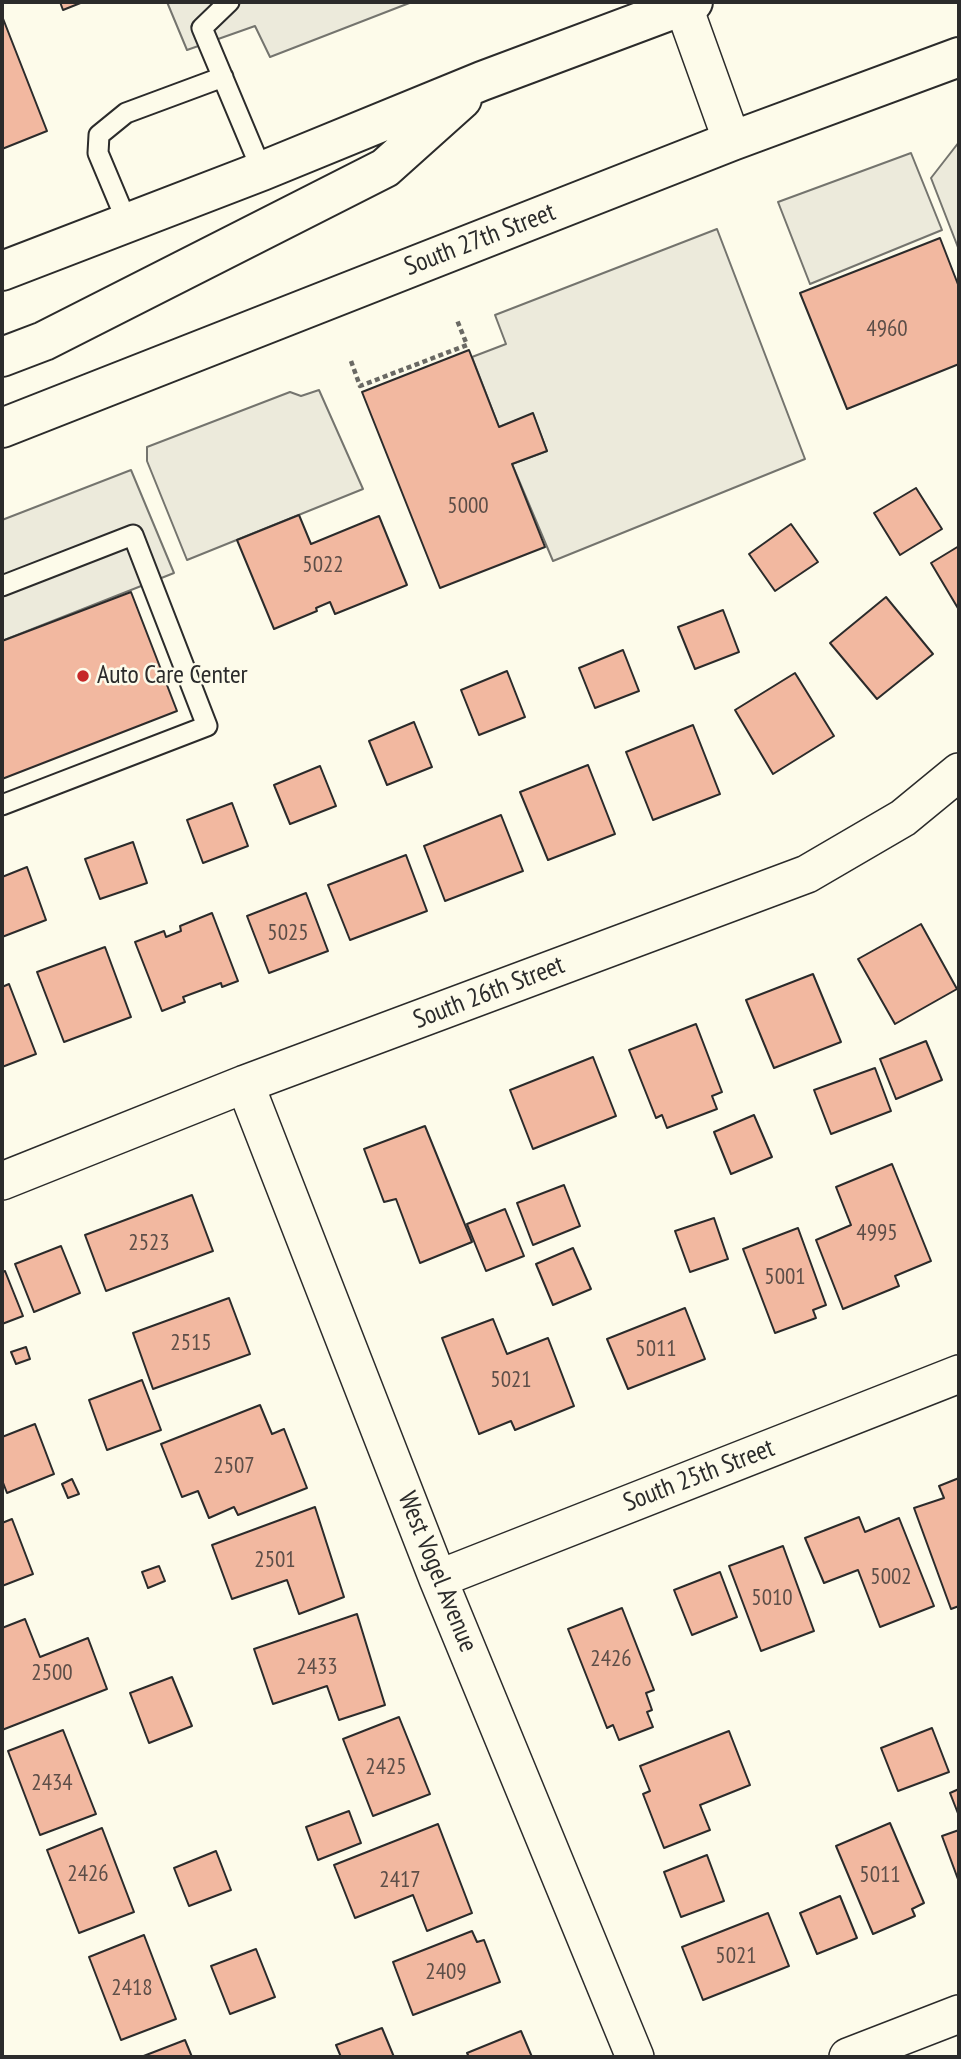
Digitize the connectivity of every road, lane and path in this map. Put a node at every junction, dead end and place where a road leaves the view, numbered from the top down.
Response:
1 (229, 2) edge
2 (686, 3) edge
3 (959, 57) edge
4 (223, 77) junction
5 (482, 81) junction
6 (732, 141) junction
7 (262, 172) junction
8 (127, 222) junction
9 (2, 271) edge
10 (457, 320) dead end
11 (2, 357) edge
12 (351, 361) dead end
13 (2, 428) edge
14 (2, 586) edge
15 (959, 772) edge
16 (2, 805) edge
17 (245, 1084) junction
18 (2, 1181) edge
19 (959, 1374) edge
20 (438, 1579) junction
21 (959, 2014) edge
22 (635, 2057) edge
23 (848, 2057) edge

1 - 4 lane
2 - 5 main road
2 - 6 street
3 - 6 main road, South 27th Street
4 - 7 lane
4 - 8 lane
5 - 7 main road
5 - 11 main road
6 - 13 main road, South 27th Street
7 - 8 main road
8 - 9 main road
10 - 12 path
14 - 16 lane
15 - 17 street, South 26th Street
17 - 18 street, South 26th Street
17 - 20 street, West Vogel Avenue
19 - 20 street, South 25th Street
20 - 22 street, West Vogel Avenue
21 - 23 street

